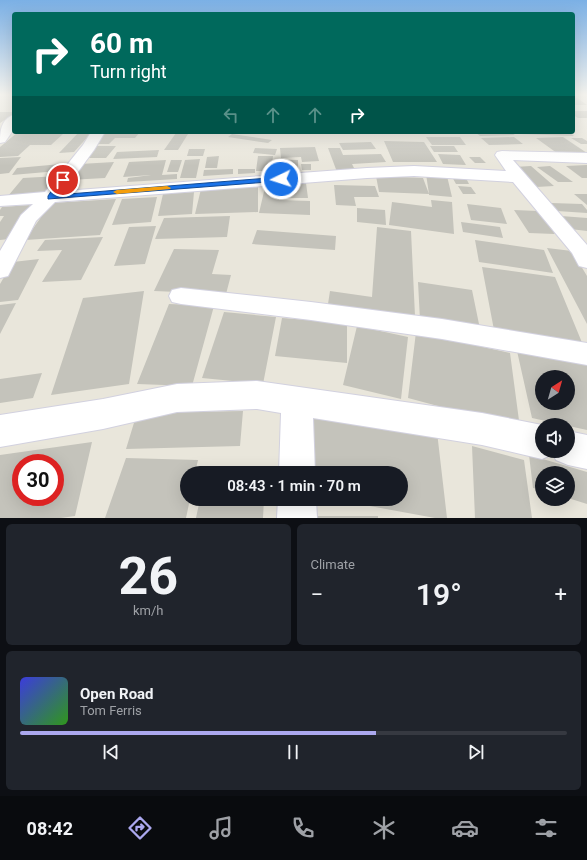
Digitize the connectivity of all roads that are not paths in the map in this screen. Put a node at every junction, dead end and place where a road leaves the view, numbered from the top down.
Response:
1 (12, 120) edge
2 (97, 134) edge
3 (0, 138) edge
4 (587, 158) edge
5 (518, 177) junction
6 (50, 197) junction
7 (0, 201) edge
8 (587, 261) edge
9 (0, 271) edge
10 (181, 296) dead end
11 (587, 354) edge
12 (297, 401) junction
13 (0, 431) edge
14 (535, 440) edge
15 (575, 449) edge
16 (587, 452) edge
17 (297, 466) edge
18 (297, 506) edge
19 (297, 518) edge

1 - 3 street
2 - 6 street
4 - 5 street
5 - 6 street
5 - 8 street
6 - 7 street
6 - 9 street
10 - 11 street
12 - 13 street
12 - 14 street
12 - 17 street
15 - 16 street
18 - 19 street

